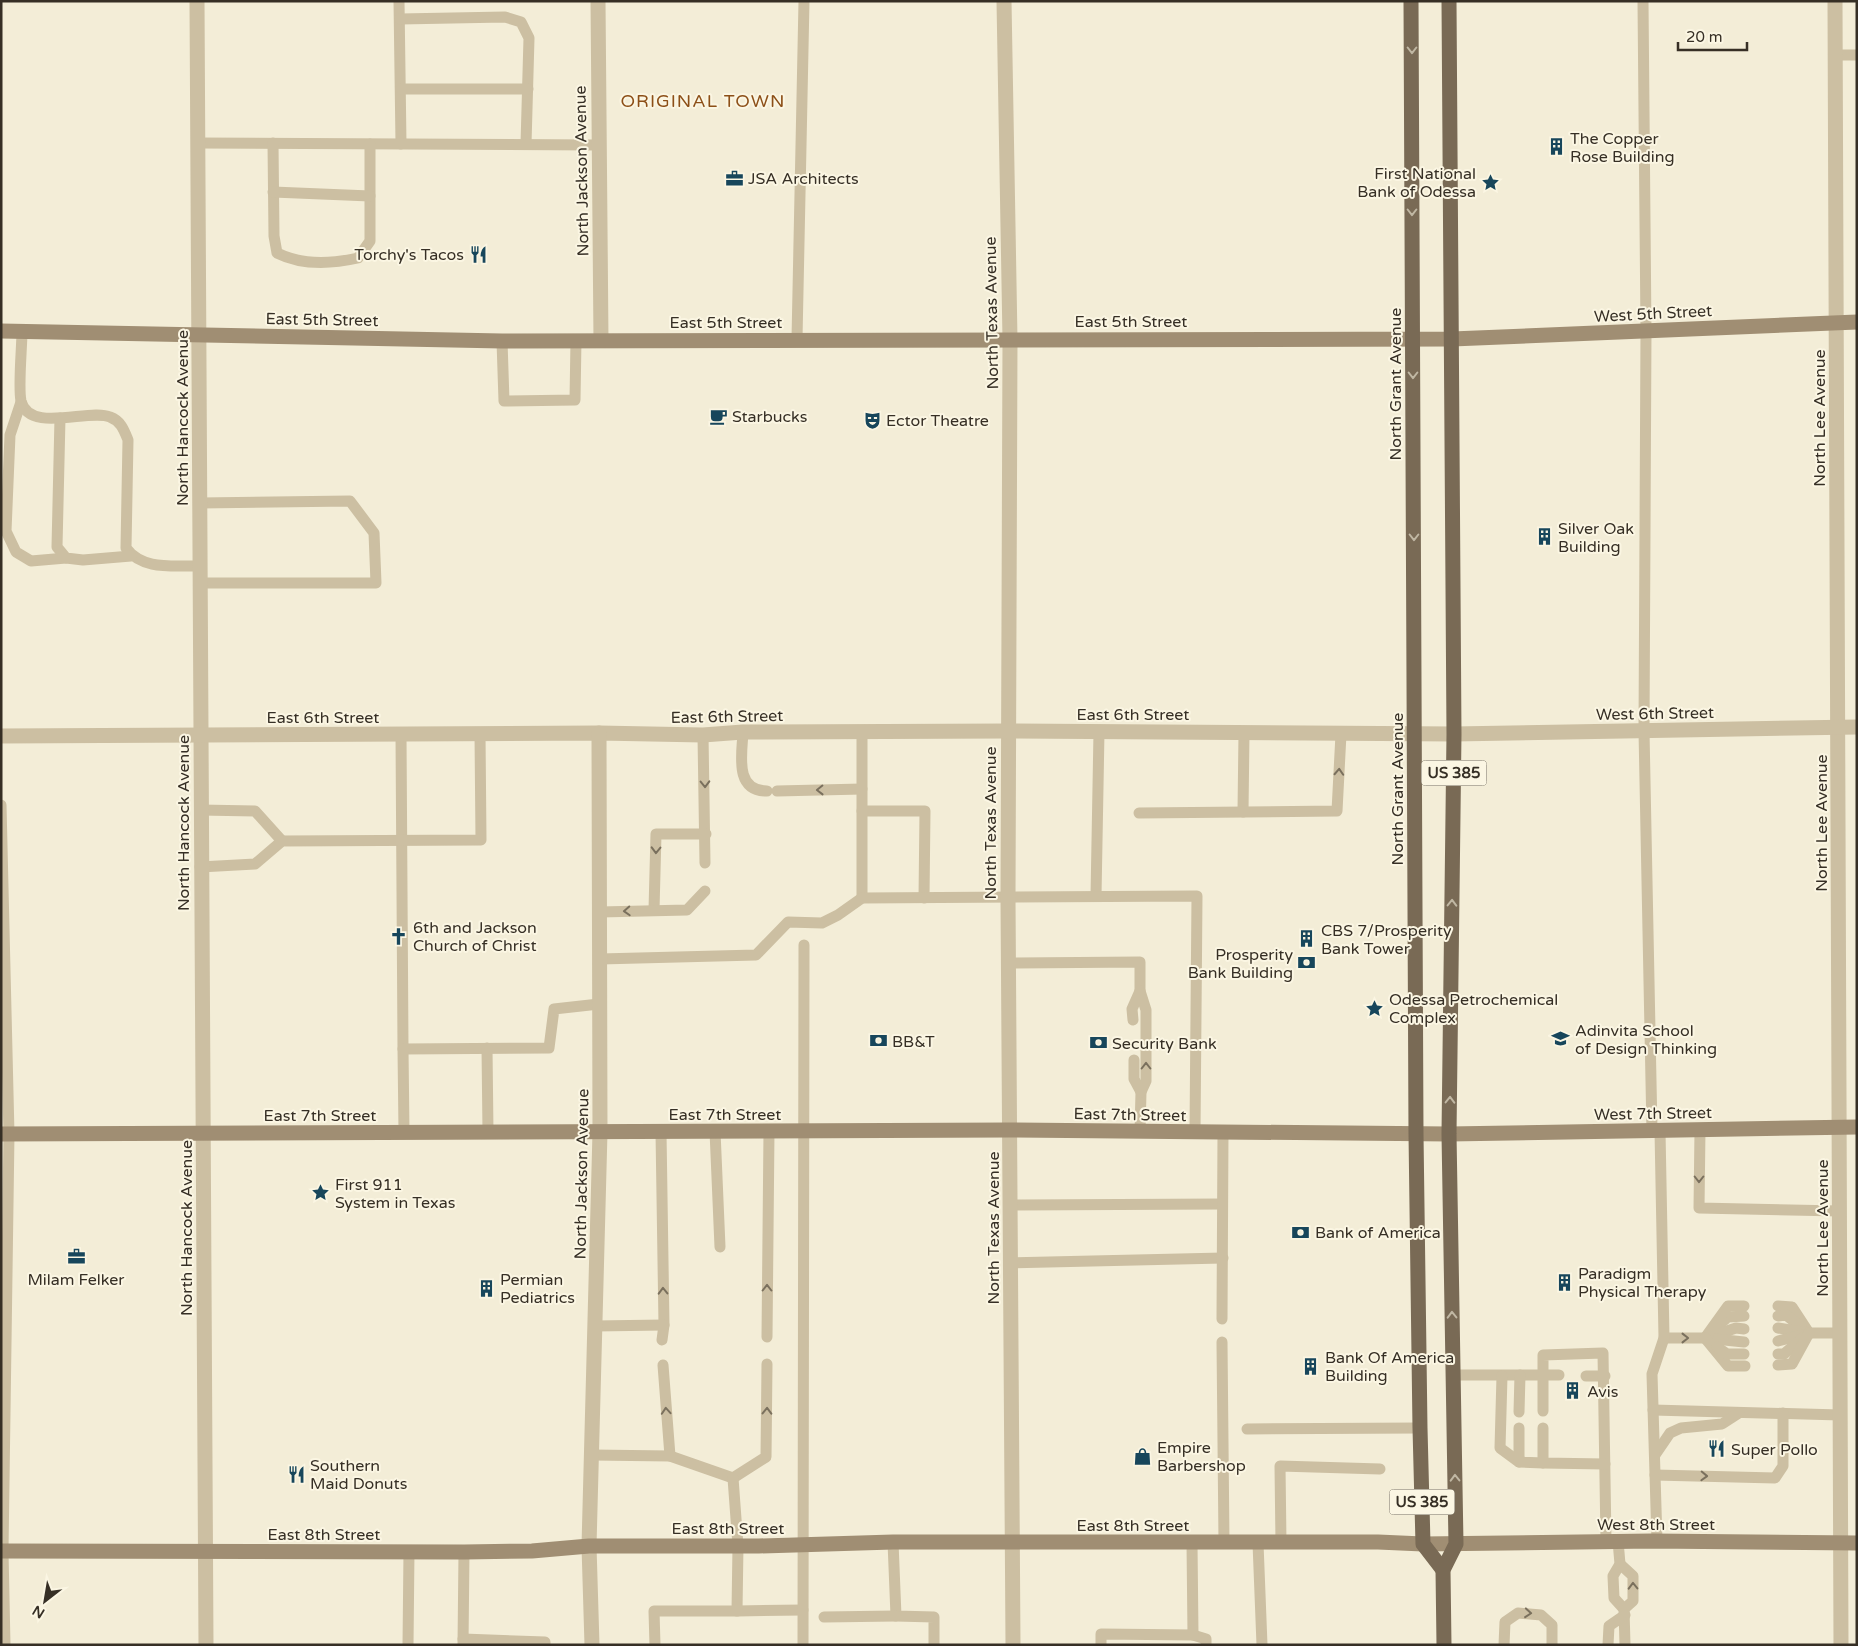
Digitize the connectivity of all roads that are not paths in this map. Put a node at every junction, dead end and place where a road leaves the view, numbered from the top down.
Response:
1 (197, 1) edge
2 (400, 1) edge
3 (598, 1) edge
4 (804, 1) edge
5 (1004, 1) edge
6 (1411, 1) edge
7 (1449, 1) edge
8 (1643, 1) edge
9 (1835, 1) edge
10 (400, 19) junction
11 (1835, 55) junction
12 (1857, 55) edge
13 (401, 88) junction
14 (528, 89) junction
15 (197, 143) junction
16 (273, 143) junction
17 (370, 144) junction
18 (402, 144) junction
19 (526, 144) junction
20 (598, 145) junction
21 (273, 192) junction
22 (370, 196) junction
23 (1836, 322) junction
24 (1857, 322) edge
25 (1, 331) edge
26 (22, 331) junction
27 (1646, 331) junction
28 (199, 334) junction
29 (797, 339) junction
30 (1010, 339) junction
31 (1413, 339) junction
32 (1452, 339) junction
33 (576, 340) junction
34 (600, 340) junction
35 (502, 341) junction
36 (21, 402) junction
37 (60, 418) junction
38 (200, 503) junction
39 (4, 516) edge
40 (132, 556) junction
41 (66, 558) junction
42 (200, 566) junction
43 (200, 583) junction
44 (1838, 727) junction
45 (1857, 727) edge
46 (1007, 731) junction
47 (1644, 731) junction
48 (743, 732) junction
49 (862, 732) junction
50 (1099, 732) junction
51 (599, 733) junction
52 (1244, 733) junction
53 (401, 734) junction
54 (480, 734) junction
55 (1341, 734) junction
56 (1414, 734) junction
57 (1454, 734) junction
58 (200, 735) junction
59 (703, 735) junction
60 (1, 736) edge
61 (862, 789) junction
62 (1, 805) edge
63 (200, 810) junction
64 (862, 811) junction
65 (1243, 812) junction
66 (1140, 814) dead end
67 (706, 834) junction
68 (282, 841) junction
69 (401, 842) junction
70 (706, 862) dead end
71 (200, 867) junction
72 (705, 891) dead end
73 (1096, 896) junction
74 (862, 898) junction
75 (924, 898) junction
76 (1008, 899) junction
77 (654, 910) junction
78 (600, 912) junction
79 (804, 944) dead end
80 (600, 959) junction
81 (1008, 963) junction
82 (1140, 991) junction
83 (599, 1004) junction
84 (1133, 1020) dead end
85 (403, 1048) junction
86 (486, 1048) junction
87 (1134, 1060) dead end
88 (1141, 1092) junction
89 (1840, 1127) junction
90 (1857, 1127) edge
91 (1010, 1130) junction
92 (1700, 1130) junction
93 (715, 1131) junction
94 (769, 1131) junction
95 (803, 1131) junction
96 (1140, 1131) junction
97 (1656, 1131) junction
98 (404, 1132) junction
99 (488, 1132) junction
100 (600, 1132) junction
101 (661, 1132) junction
102 (1196, 1132) junction
103 (1223, 1132) junction
104 (202, 1133) junction
105 (5, 1134) edge
106 (1416, 1134) junction
107 (1449, 1134) junction
108 (1222, 1204) junction
109 (1010, 1205) junction
110 (1840, 1211) junction
111 (4, 1221) edge
112 (720, 1247) dead end
113 (1223, 1258) junction
114 (1010, 1263) junction
115 (1744, 1311) dead end
116 (1778, 1311) dead end
117 (1222, 1319) dead end
118 (664, 1325) junction
119 (595, 1326) junction
120 (1744, 1328) dead end
121 (1778, 1328) dead end
122 (1809, 1333) junction
123 (1839, 1333) junction
124 (767, 1337) dead end
125 (1664, 1338) junction
126 (1705, 1338) junction
127 (662, 1340) dead end
128 (1778, 1341) dead end
129 (1222, 1342) dead end
130 (1744, 1342) dead end
131 (1778, 1359) dead end
132 (1744, 1360) dead end
133 (767, 1364) dead end
134 (663, 1366) dead end
135 (1453, 1375) junction
136 (1520, 1375) junction
137 (1543, 1375) junction
138 (1502, 1376) junction
139 (1559, 1376) dead end
140 (1586, 1376) dead end
141 (1604, 1376) junction
142 (1653, 1410) junction
143 (1543, 1411) dead end
144 (1519, 1412) dead end
145 (1739, 1413) junction
146 (1783, 1413) junction
147 (1840, 1415) junction
148 (1247, 1428) dead end
149 (1420, 1428) junction
150 (1519, 1428) dead end
151 (1543, 1428) dead end
152 (1655, 1454) junction
153 (592, 1455) junction
154 (670, 1456) junction
155 (1519, 1462) junction
156 (1543, 1463) junction
157 (1605, 1464) junction
158 (1380, 1468) dead end
159 (1655, 1475) junction
160 (733, 1478) junction
161 (1612, 1541) junction
162 (1657, 1541) junction
163 (894, 1542) junction
164 (1012, 1542) junction
165 (1192, 1543) junction
166 (1224, 1543) junction
167 (1258, 1543) junction
168 (1282, 1543) junction
169 (1423, 1544) junction
170 (1456, 1544) junction
171 (1840, 1544) junction
172 (1857, 1544) edge
173 (802, 1545) junction
174 (589, 1546) junction
175 (738, 1546) junction
176 (2, 1551) edge
177 (206, 1551) junction
178 (409, 1552) junction
179 (464, 1552) junction
180 (1620, 1564) junction
181 (1443, 1570) junction
182 (802, 1610) junction
183 (737, 1611) junction
184 (1624, 1612) junction
185 (896, 1616) junction
186 (824, 1617) dead end
187 (1193, 1635) junction
188 (463, 1642) edge
189 (4, 1645) edge
190 (206, 1645) edge
191 (408, 1645) edge
192 (545, 1645) edge
193 (592, 1645) edge
194 (655, 1645) edge
195 (803, 1645) edge
196 (934, 1645) edge
197 (1013, 1645) edge
198 (1101, 1645) edge
199 (1206, 1645) edge
200 (1262, 1645) edge
201 (1444, 1645) edge
202 (1504, 1645) edge
203 (1552, 1645) edge
204 (1608, 1645) edge
205 (1625, 1645) edge
206 (1841, 1645) edge

1 - 15 street, North Hancock Avenue
2 - 10 lane
3 - 20 street, North Jackson Avenue
4 - 29 lane
5 - 30 street, North Texas Avenue
6 -> 31 main road, North Grant Avenue / US 385
7 - 32 main road, US 385
8 - 27 lane
9 - 11 street, North Lee Avenue
10 - 13 lane
10 - 14 lane
11 - 12 lane
11 - 23 street, North Lee Avenue
13 - 14 lane
13 - 18 lane
14 - 19 lane
15 - 16 lane
15 - 28 street, North Hancock Avenue
16 - 17 lane
16 - 21 lane
17 - 18 lane
17 - 22 lane
18 - 19 lane
19 - 20 lane
20 - 34 street, North Jackson Avenue
21 - 22 lane
21 - 22 lane
23 - 24 street, West 5th Street
23 - 27 street, West 5th Street
23 - 44 street, North Lee Avenue
25 - 26 street, East 5th Street
26 - 28 street, East 5th Street
26 - 36 lane
27 - 32 street, West 5th Street
27 - 47 lane
28 - 35 street, East 5th Street
28 - 38 street, North Hancock Avenue
29 - 30 street, East 5th Street
29 - 34 street, East 5th Street
30 - 31 street, East 5th Street
30 - 46 street, North Texas Avenue
31 - 32 street, East 5th Street
31 -> 56 main road, North Grant Avenue / US 385
32 - 57 main road, US 385
33 - 34 street, East 5th Street
33 - 35 street, East 5th Street
33 - 35 lane
36 - 37 lane
36 - 39 lane
37 - 40 lane
37 - 41 lane
38 - 42 street, North Hancock Avenue
38 - 43 lane
39 - 41 lane
40 - 41 lane
40 - 42 lane
42 - 43 street, North Hancock Avenue
43 - 58 street, North Hancock Avenue
44 - 45 street, West 6th Street
44 - 47 street, West 6th Street
44 - 89 street, North Lee Avenue
46 - 49 street, East 6th Street
46 - 50 street, East 6th Street
46 - 76 street, North Texas Avenue
47 - 57 street, West 6th Street
47 - 97 lane
48 - 49 street, East 6th Street
48 - 59 street, East 6th Street
61 -> 48 lane
49 - 61 lane
50 - 52 street, East 6th Street
50 - 73 lane
51 - 54 street, East 6th Street
51 - 59 street, East 6th Street
51 - 78 street, North Jackson Avenue
52 - 55 street, East 6th Street
52 - 65 lane
53 - 54 street, East 6th Street
53 - 58 street, East 6th Street
53 - 69 lane
54 - 69 lane
55 - 56 street, East 6th Street
65 -> 55 lane
56 - 57 street, East 6th Street
56 - 106 main road, North Grant Avenue / US 385
107 -> 57 main road, US 385
58 - 60 street, East 6th Street
58 - 63 street, North Hancock Avenue
59 -> 67 lane
61 - 64 lane
62 - 105 lane
63 - 68 lane
63 - 71 street, North Hancock Avenue
64 - 74 lane
64 - 75 lane
65 - 66 lane
67 - 70 lane
67 -> 77 lane
68 - 69 lane
68 - 71 lane
69 - 85 lane
71 - 104 street, North Hancock Avenue
72 - 77 lane
73 - 76 lane
73 - 102 lane
74 - 75 lane
74 - 80 lane
75 - 76 lane
76 - 81 street, North Texas Avenue
77 -> 78 lane
78 - 80 street, North Jackson Avenue
79 - 95 lane
80 - 83 street, North Jackson Avenue
81 - 82 lane
81 - 91 street, North Texas Avenue
82 - 84 lane
88 -> 82 lane
83 - 86 lane
83 - 100 street, North Jackson Avenue
85 - 86 lane
85 - 98 lane
86 - 99 lane
87 - 88 lane
88 - 96 lane
89 - 90 street, West 7th Street
89 - 92 street, West 7th Street
89 - 110 street, North Lee Avenue
91 - 95 street, East 7th Street
91 - 96 street, East 7th Street
91 - 109 street, North Texas Avenue
92 - 97 street, West 7th Street
92 -> 110 lane
93 - 94 street, East 7th Street
93 - 101 street, East 7th Street
93 - 112 lane
94 - 95 street, East 7th Street
124 -> 94 lane
95 - 173 lane
96 - 102 street, East 7th Street
97 - 107 street, West 7th Street
97 - 125 lane
98 - 99 street, East 7th Street
98 - 104 street, East 7th Street
99 - 100 street, East 7th Street
100 - 101 street, East 7th Street
100 - 119 street, North Jackson Avenue
118 -> 101 lane
102 - 103 street, East 7th Street
103 - 106 street, East 7th Street
103 - 108 lane
104 - 105 street, East 7th Street
104 - 177 street, North Hancock Avenue
105 - 111 lane
106 - 107 street, East 7th Street
106 - 149 main road, North Grant Avenue / US 385
135 -> 107 main road, US 385
108 - 109 lane
108 - 113 lane
109 - 114 street, North Texas Avenue
110 - 123 street, North Lee Avenue
111 - 176 lane
113 - 114 lane
113 - 117 lane
114 - 164 street, North Texas Avenue
115 - 126 lane
116 - 122 lane
118 - 119 lane
118 - 127 lane
119 - 153 street, North Jackson Avenue
120 - 126 lane
121 - 122 lane
122 - 123 lane
122 - 128 lane
122 - 131 lane
123 - 147 street, North Lee Avenue
125 -> 126 lane
125 - 142 lane
126 - 130 lane
126 - 132 lane
129 - 166 lane
160 -> 133 lane
154 -> 134 lane
135 - 138 lane
170 -> 135 main road, US 385
136 - 137 lane
136 - 138 lane
136 - 144 lane
137 - 139 lane
137 - 141 lane
137 - 143 lane
138 - 155 lane
140 - 141 lane
141 - 157 lane
142 - 145 lane
142 - 152 lane
145 - 146 lane
145 - 152 lane
146 - 147 lane
159 -> 146 lane
147 - 171 street, North Lee Avenue
148 - 149 lane
149 - 169 main road, North Grant Avenue / US 385
150 - 155 lane
151 - 156 lane
152 - 159 lane
153 - 154 lane
153 - 174 street, North Jackson Avenue
154 - 160 lane
155 - 156 lane
156 - 157 lane
157 - 161 lane
158 - 168 lane
159 - 162 lane
160 - 175 lane
161 - 162 street, West 8th Street
161 - 170 street, West 8th Street
161 - 180 lane
162 - 171 street, West 8th Street
163 - 164 street, East 8th Street
163 - 173 street, East 8th Street
163 - 185 lane
164 - 165 street, East 8th Street
164 - 197 street, North Texas Avenue
165 - 166 street, East 8th Street
165 - 187 lane
166 - 167 street, East 8th Street
167 - 168 street, East 8th Street
167 - 200 lane
168 - 169 street, East 8th Street
169 - 170 street, East 8th Street
169 - 181 main road
170 - 181 main road, US 385
171 - 172 street, West 8th Street
171 - 206 street, North Lee Avenue
173 - 175 street, East 8th Street
173 - 182 lane
174 - 175 street, East 8th Street
174 - 179 street, East 8th Street
174 - 193 street, North Jackson Avenue
175 - 183 lane
176 - 177 street, East 8th Street
176 - 189 lane
177 - 178 street, East 8th Street
177 - 190 street, North Hancock Avenue
178 - 179 street, East 8th Street
178 - 191 lane
179 - 188 lane
180 - 184 lane
184 -> 180 lane
181 - 201 main road, US 385
182 - 183 lane
182 - 195 lane
183 - 194 lane
184 - 204 lane
184 - 205 lane
185 - 186 lane
185 - 196 lane
187 - 198 lane
187 - 199 lane
188 - 192 lane
202 -> 203 lane

